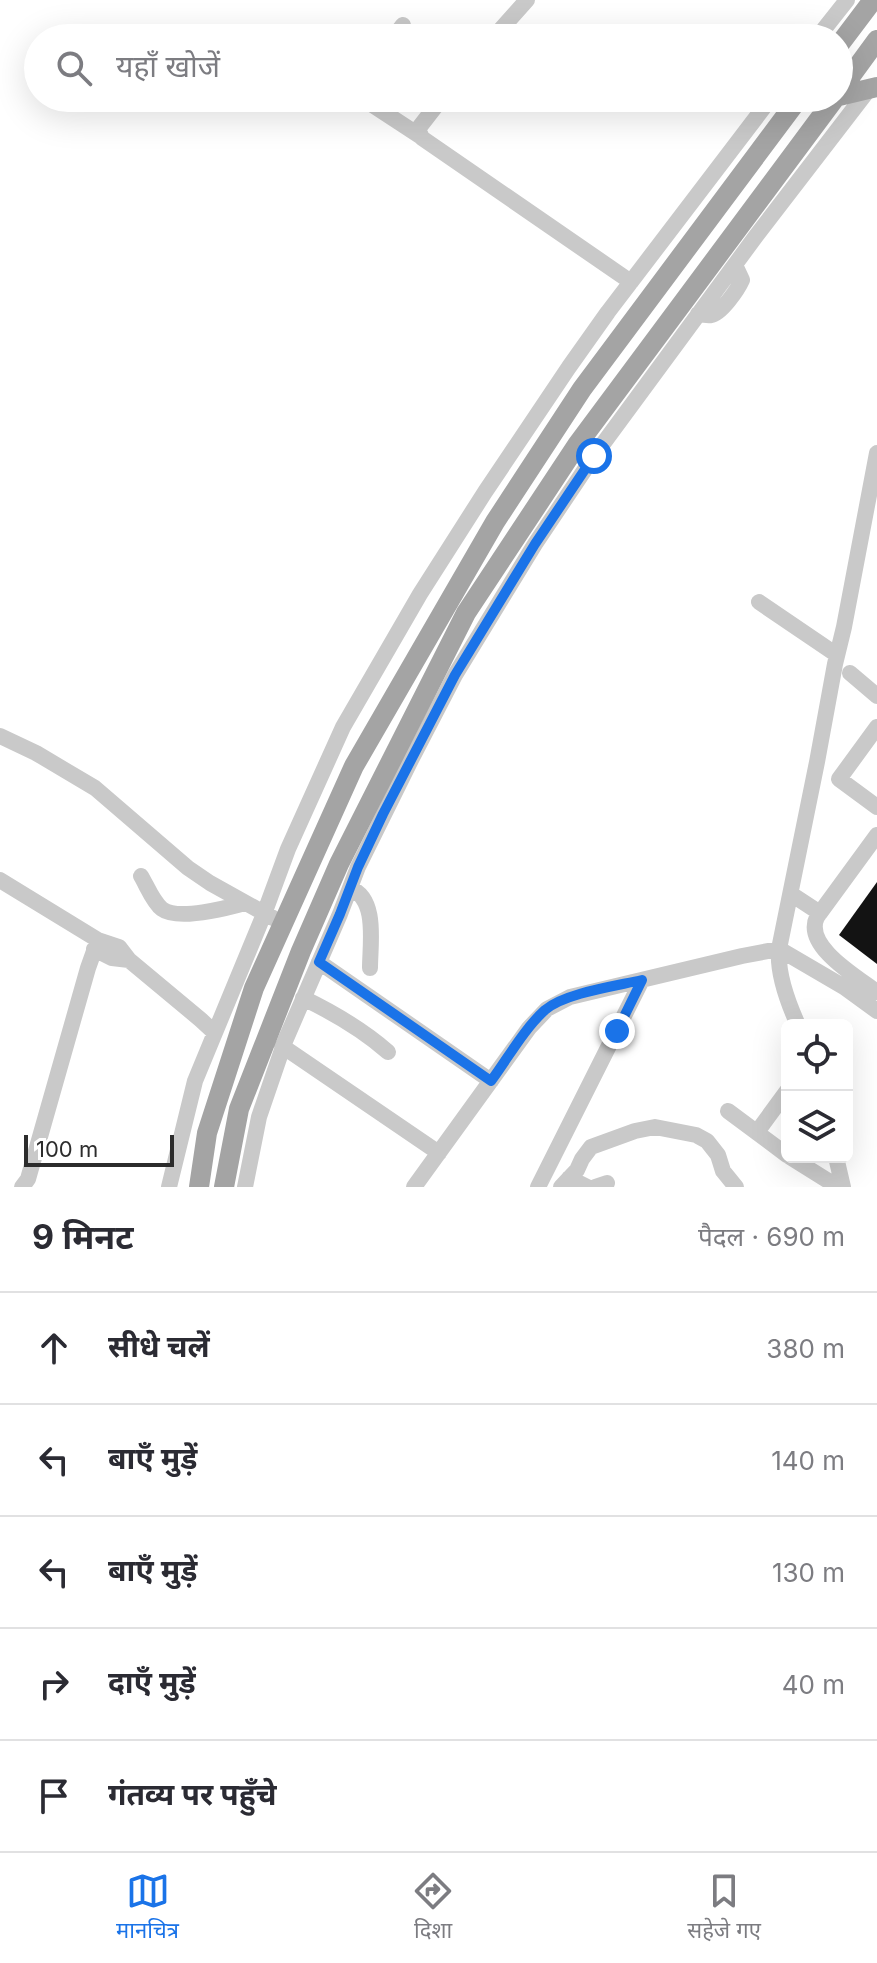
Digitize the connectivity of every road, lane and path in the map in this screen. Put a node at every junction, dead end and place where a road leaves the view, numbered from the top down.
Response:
1 (527, 0) edge
2 (847, 0) edge
3 (858, 0) edge
4 (873, 0) edge
5 (506, 24) edge
6 (828, 24) edge
7 (849, 24) edge
8 (853, 26) edge
9 (877, 40) edge
10 (853, 74) edge
11 (873, 88) edge
12 (853, 92) edge
13 (383, 112) edge
14 (431, 112) edge
15 (761, 112) edge
16 (789, 112) edge
17 (825, 112) edge
18 (748, 129) junction
19 (420, 136) junction
20 (766, 143) junction
21 (792, 156) junction
22 (795, 185) junction
23 (631, 282) junction
24 (877, 453) edge
25 (759, 602) dead end
26 (837, 655) junction
27 (850, 673) dead end
28 (877, 696) edge
29 (877, 727) edge
30 (0, 736) edge
31 (817, 762) junction
32 (839, 779) junction
33 (877, 807) edge
34 (877, 835) edge
35 (141, 876) dead end
36 (0, 880) edge
37 (350, 888) junction
38 (791, 894) junction
39 (245, 903) junction
40 (820, 913) junction
41 (264, 914) junction
42 (283, 923) junction
43 (96, 945) junction
44 (779, 949) junction
45 (319, 962) junction
46 (370, 968) dead end
47 (642, 980) junction
48 (877, 992) edge
49 (303, 998) junction
50 (877, 1011) edge
51 (796, 1019) edge
52 (214, 1032) junction
53 (282, 1046) junction
54 (388, 1052) dead end
55 (491, 1081) junction
56 (781, 1099) edge
57 (728, 1111) dead end
58 (757, 1132) junction
59 (781, 1150) edge
60 (439, 1153) junction
61 (801, 1163) edge
62 (837, 1163) edge
63 (565, 1182) edge
64 (22, 1187) edge
65 (169, 1187) edge
66 (199, 1187) edge
67 (224, 1187) edge
68 (245, 1187) edge
69 (414, 1187) edge
70 (538, 1187) edge
71 (587, 1187) edge
72 (736, 1187) edge
73 (840, 1187) edge

1 - 5 street
2 - 6 street
3 - 7 main road
4 - 8 main road
9 - 10 main road
11 - 12 main road
11 - 22 street
13 - 19 street
14 - 19 street
15 - 18 street
16 - 20 main road
17 - 21 main road
18 - 20 street
18 - 23 street
19 - 23 street
20 - 42 main road
21 - 22 street
21 - 67 main road
22 - 37 street
23 - 41 street
24 - 26 street
25 - 26 street
26 - 31 street
27 - 28 street
29 - 32 street
30 - 39 street
31 - 32 street
31 - 38 street
32 - 33 street
34 - 40 street
35 - 39 street
36 - 43 street
37 - 45 street
37 - 46 street
38 - 40 street
38 - 44 street
39 - 41 street
40 - 48 street
41 - 42 street
41 - 52 street
42 - 66 main road
43 - 52 street
43 - 64 street
44 - 47 street
44 - 50 street
44 - 51 street
45 - 49 street
45 - 55 street
47 - 55 street
47 - 70 street
49 - 53 street
49 - 54 street
52 - 65 street
53 - 60 street
53 - 68 street
55 - 60 street
56 - 58 street
57 - 58 street
58 - 59 street
60 - 69 street
61 - 73 street
62 - 73 street
63 - 71 street
63 - 72 street

